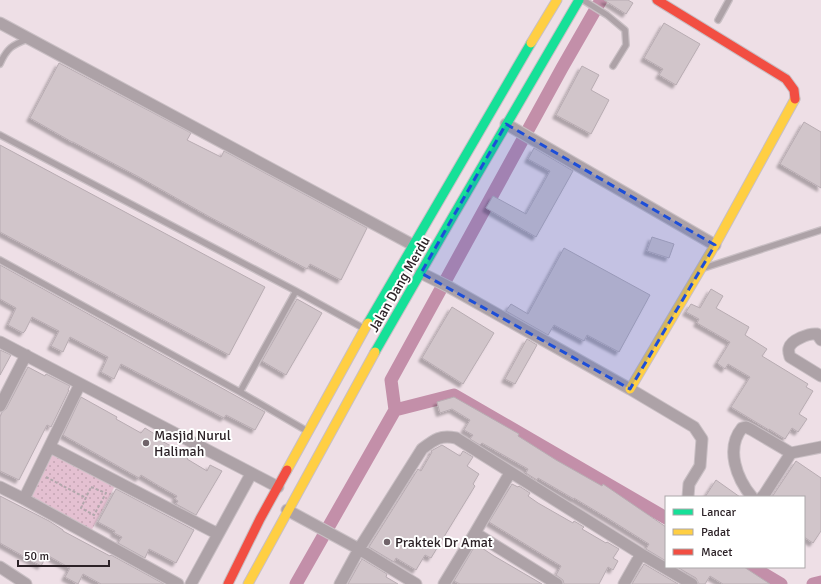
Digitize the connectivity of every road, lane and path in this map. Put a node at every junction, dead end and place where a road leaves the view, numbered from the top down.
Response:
1 (557, 0) edge
2 (579, 0) edge
3 (582, 0) edge
4 (657, 0) edge
5 (729, 0) edge
6 (718, 20) dead end
7 (0, 23) edge
8 (29, 39) junction
9 (0, 64) edge
10 (613, 66) dead end
11 (506, 124) junction
12 (0, 135) edge
13 (479, 153) junction
14 (821, 230) edge
15 (413, 245) junction
16 (715, 245) junction
17 (0, 260) edge
18 (700, 270) junction
19 (421, 273) junction
20 (296, 291) junction
21 (365, 330) junction
22 (821, 340) edge
23 (0, 342) edge
24 (26, 355) junction
25 (821, 376) edge
26 (80, 384) junction
27 (630, 389) junction
28 (240, 392) junction
29 (0, 406) edge
30 (309, 432) junction
31 (50, 446) junction
32 (821, 447) edge
33 (791, 453) junction
34 (37, 473) junction
35 (510, 473) junction
36 (251, 474) junction
37 (0, 487) edge
38 (278, 487) junction
39 (688, 496) edge
40 (751, 496) edge
41 (763, 496) edge
42 (86, 498) junction
43 (24, 499) junction
44 (287, 510) junction
45 (475, 533) junction
46 (218, 534) junction
47 (359, 549) junction
48 (641, 554) junction
49 (0, 567) edge
50 (26, 584) edge
51 (178, 584) edge
52 (191, 584) edge
53 (228, 584) edge
54 (248, 584) edge
55 (340, 584) edge
56 (416, 584) edge
57 (444, 584) edge
58 (556, 584) edge
59 (624, 584) edge
60 (692, 584) edge

1 - 13 main road, Jalan Dang Merdu
2 - 11 main road, Jalan Dang Merdu
3 - 10 lane
4 - 16 main road
5 - 6 lane
7 - 8 street
8 - 9 lane
8 - 15 street
11 - 13 main road, Jalan Dang Merdu
11 - 16 street
12 - 20 lane
13 - 15 main road, Jalan Dang Merdu
13 - 19 main road, Jalan Dang Merdu
14 - 18 lane
15 - 21 main road, Jalan Dang Merdu
16 - 18 main road
17 - 28 lane
18 - 27 main road
19 - 27 street
19 - 44 main road, Jalan Dang Merdu
20 - 21 lane
20 - 28 lane
21 - 30 main road, Jalan Dang Merdu
22 - 25 street
23 - 24 street
24 - 26 street
24 - 29 street
26 - 31 street
26 - 36 street
27 - 39 street
28 - 30 lane
30 - 38 main road, Jalan Dang Merdu
31 - 34 street
31 - 46 street
32 - 33 street
33 - 40 street
33 - 41 street
34 - 42 path
34 - 43 street
35 - 45 street
35 - 47 street
35 - 48 street
36 - 38 street
36 - 46 street
37 - 43 street
38 - 53 main road, Jalan Dang Merdu
42 - 42 path
43 - 51 street
44 - 47 street
44 - 54 main road, Jalan Dang Merdu
45 - 57 street
45 - 58 street
46 - 52 street
47 - 55 street
47 - 56 street
48 - 59 street
48 - 60 street
49 - 50 street

